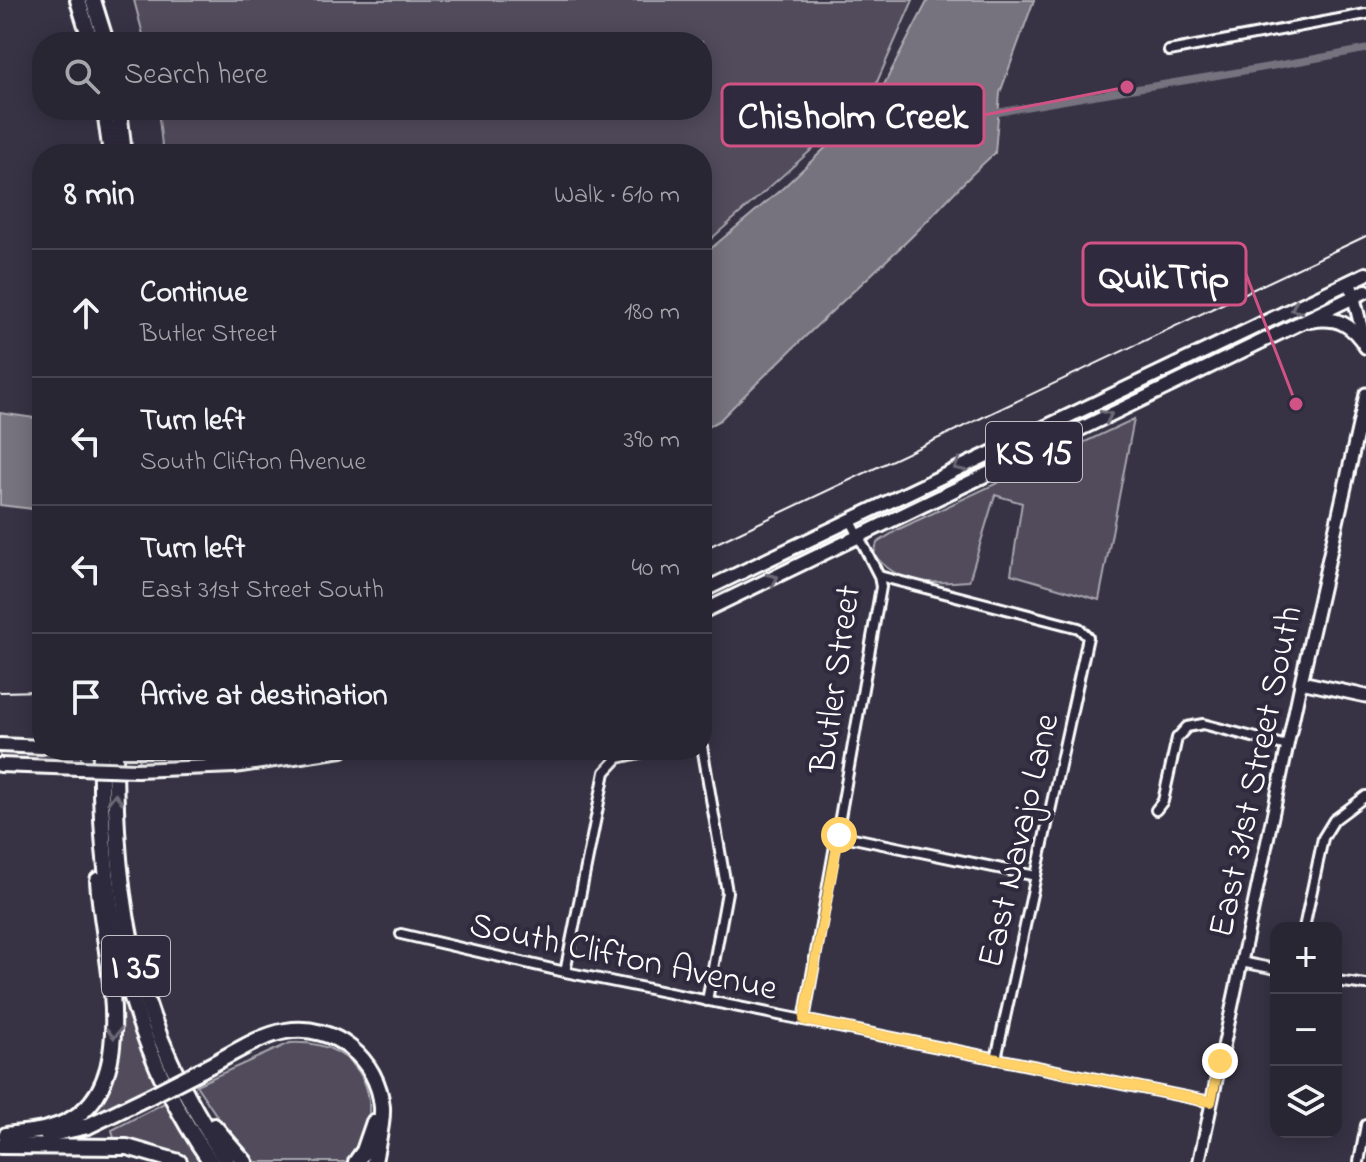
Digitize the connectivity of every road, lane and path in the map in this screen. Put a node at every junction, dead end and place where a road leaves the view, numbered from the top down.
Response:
1 (78, 0) edge
2 (93, 0) edge
3 (1366, 14) edge
4 (88, 32) edge
5 (103, 32) edge
6 (1169, 51) dead end
7 (106, 120) edge
8 (120, 120) edge
9 (110, 144) edge
10 (123, 144) edge
11 (1366, 274) edge
12 (1350, 282) junction
13 (1361, 297) edge
14 (1295, 324) junction
15 (1366, 347) edge
16 (1366, 394) edge
17 (850, 519) junction
18 (858, 538) junction
19 (879, 576) junction
20 (712, 586) edge
21 (712, 607) edge
22 (1301, 682) junction
23 (1366, 696) edge
24 (1182, 717) dead end
25 (1187, 727) junction
26 (0, 745) edge
27 (1287, 746) junction
28 (32, 747) edge
29 (101, 760) edge
30 (118, 760) edge
31 (274, 760) edge
32 (617, 760) edge
33 (704, 760) edge
34 (0, 765) edge
35 (100, 788) junction
36 (1366, 796) edge
37 (1156, 810) dead end
38 (839, 835) junction
39 (1036, 876) junction
40 (124, 911) junction
41 (1305, 922) edge
42 (401, 934) dead end
43 (1241, 962) junction
44 (1270, 968) edge
45 (565, 972) junction
46 (1342, 982) edge
47 (1366, 985) edge
48 (707, 1001) junction
49 (804, 1020) junction
50 (996, 1059) junction
51 (203, 1072) junction
52 (152, 1099) junction
53 (1211, 1102) junction
54 (1366, 1125) edge
55 (2, 1138) edge
56 (64, 1145) junction
57 (179, 1162) edge
58 (211, 1162) edge
59 (227, 1162) edge
60 (245, 1162) edge
61 (356, 1162) edge
62 (374, 1162) edge
63 (1199, 1162) edge
64 (1359, 1162) edge

1 - 4 highway
2 - 5 highway
3 - 6 street
7 - 9 highway
8 - 10 highway
11 - 12 main road, KS 15
12 - 13 main road
12 -> 17 main road, KS 15
13 - 14 main road, KS 15
13 - 15 main road
14 - 15 main road
18 -> 14 main road, KS 15
16 - 22 main road, East 31st Street South
17 - 18 street, Butler Street
17 - 20 main road, KS 15
18 - 19 street, Butler Street
21 -> 18 main road, KS 15
19 - 38 street, Butler Street
19 - 39 street, East Navajo Lane
22 - 23 main road
22 - 27 street, East 31st Street South
24 - 25 street
25 - 27 street
25 - 37 street
26 - 28 main road
27 - 43 street, East 31st Street South
29 - 35 highway, I 35
40 -> 30 highway, I 35
31 - 34 main road, bridge
32 - 45 street
33 - 48 street
35 -> 55 highway
35 - 58 highway, I 35
36 - 41 street
38 - 39 street
38 - 49 street, Butler Street
39 - 50 street, East Navajo Lane
40 - 59 highway, I 35
40 - 60 highway
42 - 45 street, South Clifton Avenue
43 - 44 street
43 - 53 street, East 31st Street South
45 - 48 street, South Clifton Avenue
46 - 47 street
48 - 49 street, South Clifton Avenue
49 - 50 street, South Clifton Avenue
50 - 53 street, South Clifton Avenue
51 - 52 highway, bridge
51 - 61 highway
51 - 62 highway
52 - 55 highway
52 - 56 highway
53 - 63 street, East 31st Street South
54 - 64 street
55 - 56 highway
56 - 57 highway

